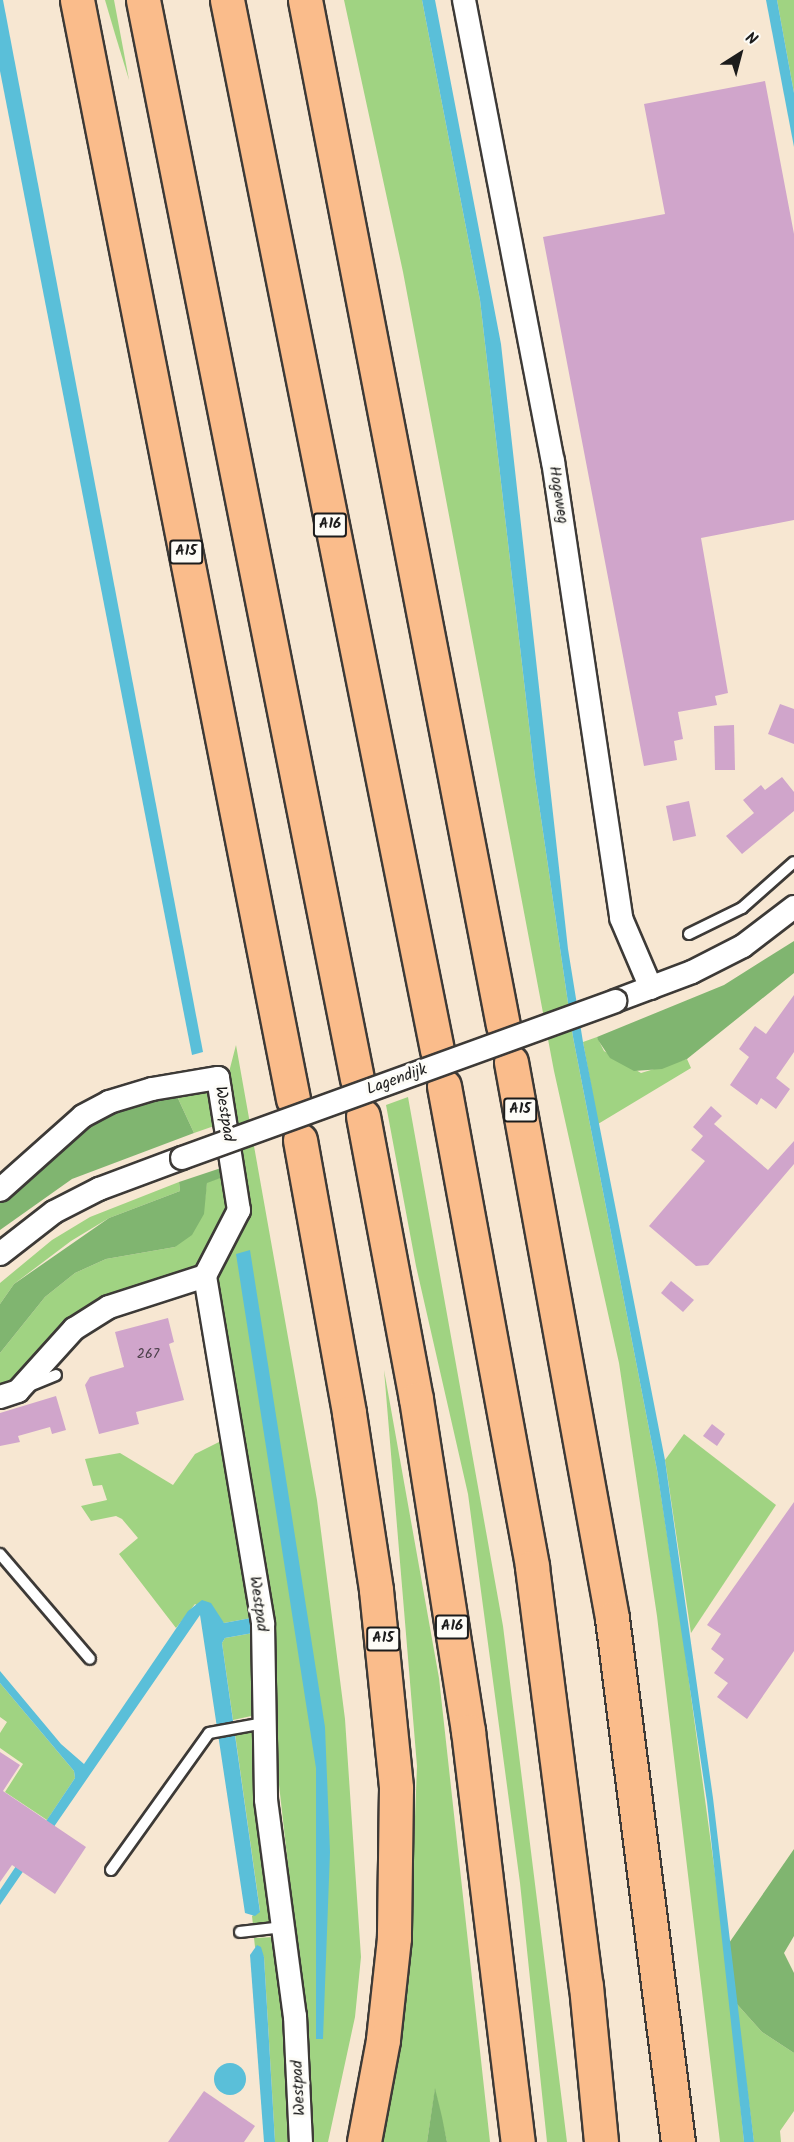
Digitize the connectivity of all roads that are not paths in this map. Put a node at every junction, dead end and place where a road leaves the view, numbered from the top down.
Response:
1 (77, 0) edge
2 (143, 0) edge
3 (227, 0) edge
4 (305, 0) edge
5 (464, 0) edge
6 (794, 862) edge
7 (794, 907) edge
8 (689, 934) dead end
9 (651, 988) junction
10 (503, 1025) dead end
11 (437, 1050) dead end
12 (511, 1062) dead end
13 (357, 1079) dead end
14 (444, 1086) dead end
15 (293, 1100) dead end
16 (363, 1116) dead end
17 (300, 1140) dead end
18 (0, 1190) edge
19 (0, 1254) edge
20 (205, 1276) junction
21 (56, 1375) dead end
22 (9, 1394) edge
23 (0, 1554) edge
24 (90, 1659) dead end
25 (264, 1723) junction
26 (111, 1870) dead end
27 (283, 1927) junction
28 (240, 1932) dead end
29 (301, 2142) edge
30 (364, 2142) edge
31 (518, 2142) edge
32 (601, 2142) edge
33 (678, 2142) edge

1 - 15 highway, A15
2 - 13 highway
3 - 11 highway, A16
4 - 10 highway
5 - 9 street, Hogeweg
6 - 8 lane
7 - 9 street, Lagendijk
9 - 19 street, Lagendijk, bridge
12 - 33 highway, A15
14 - 32 highway
16 - 31 highway, A16
17 - 30 highway, A15
18 - 20 street, Westpad
20 - 22 street
20 - 25 street, Westpad
21 - 22 lane
23 - 24 lane
25 - 26 lane
25 - 27 street, Westpad
27 - 28 lane
27 - 29 street, Westpad

